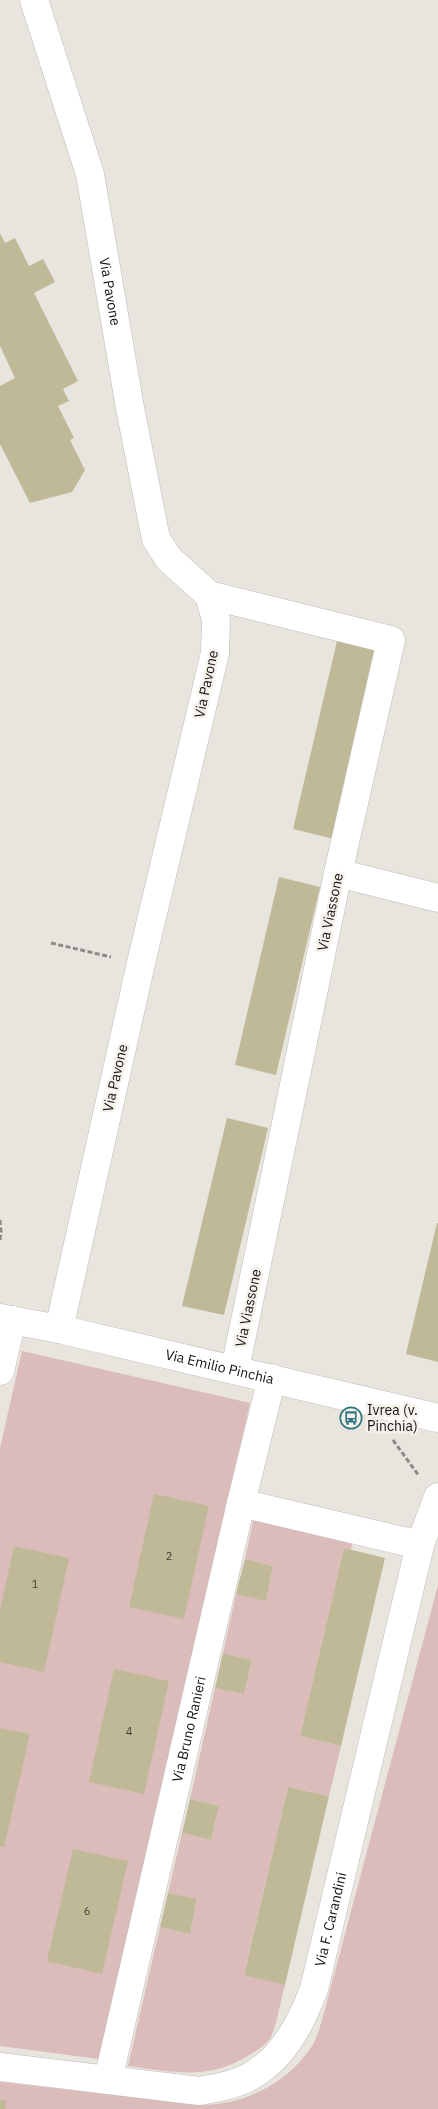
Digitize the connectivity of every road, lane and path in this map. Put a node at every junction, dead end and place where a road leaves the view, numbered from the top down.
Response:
1 (34, 0) edge
2 (209, 595) junction
3 (338, 873) junction
4 (438, 898) edge
5 (51, 944) dead end
6 (141, 963) junction
7 (0, 1220) edge
8 (0, 1240) edge
9 (6, 1319) edge
10 (59, 1329) junction
11 (235, 1369) junction
12 (0, 1371) edge
13 (272, 1378) junction
14 (384, 1405) junction
15 (438, 1418) edge
16 (438, 1499) edge
17 (241, 1503) junction
18 (420, 1545) junction
19 (0, 2068) edge
20 (108, 2080) junction

1 - 2 street, Via Pavone
2 - 3 street, Via Viassone
2 - 6 street, Via Pavone
3 - 4 street
3 - 11 street, Via Viassone
5 - 6 path
6 - 10 street, Via Pavone
7 - 8 path
9 - 10 street, Via Emilio Pinchia
9 - 12 street
10 - 11 street, Via Emilio Pinchia
11 - 13 street, Via Emilio Pinchia
13 - 14 street, Via Emilio Pinchia
13 - 17 street, Via Bruno Ranieri
14 - 15 street, Via Emilio Pinchia
14 - 16 path
16 - 18 street, Via F. Carandini
17 - 18 street
17 - 20 street, Via Bruno Ranieri
18 - 20 street, Via F. Carandini
19 - 20 street, Via F. Carandini

